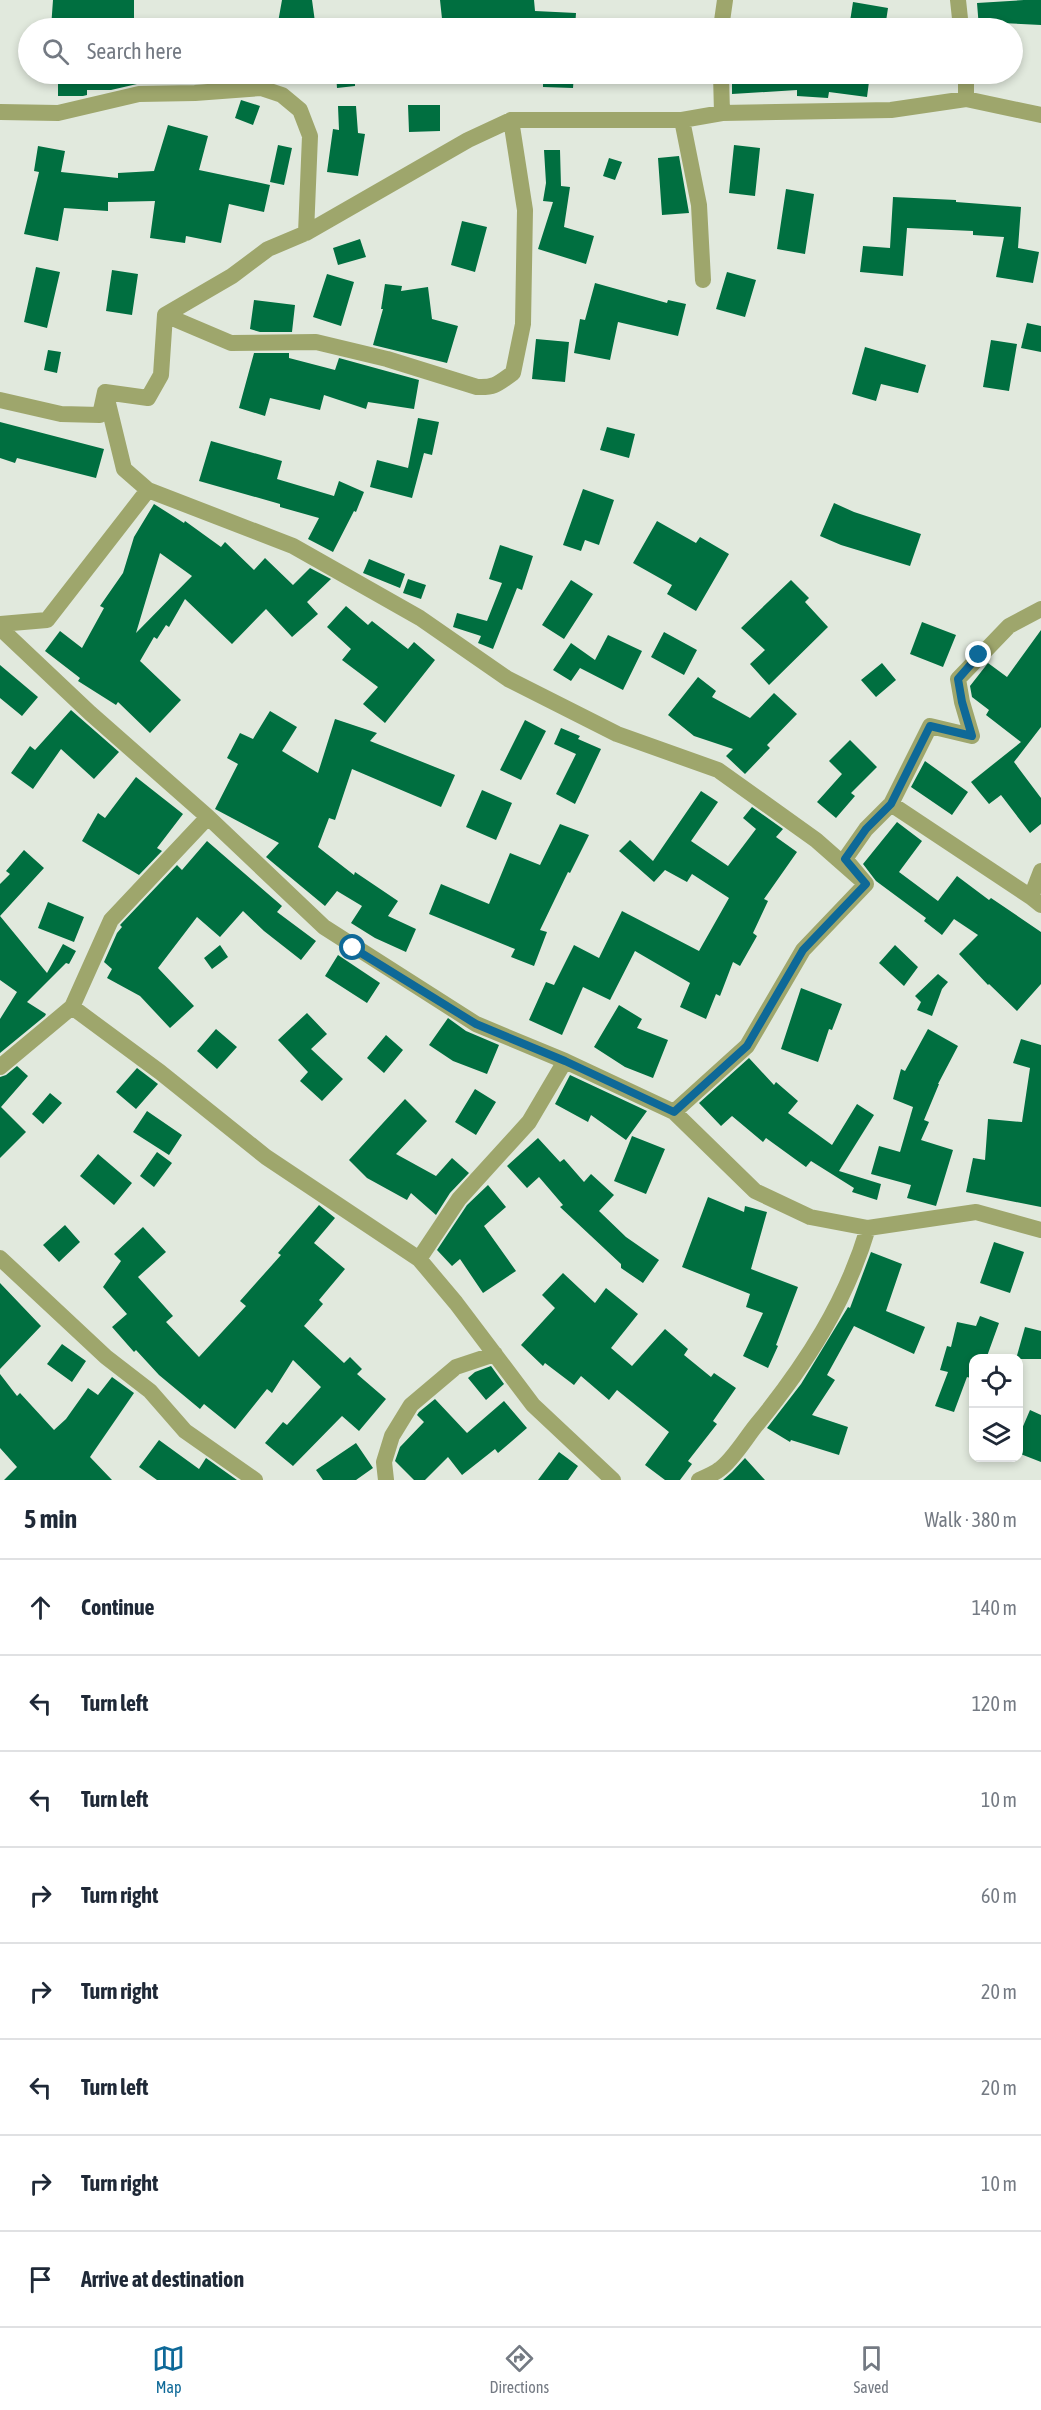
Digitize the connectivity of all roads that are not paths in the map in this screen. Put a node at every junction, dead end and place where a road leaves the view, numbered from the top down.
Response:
1 (725, 0) edge
2 (958, 0) edge
3 (722, 18) edge
4 (960, 18) edge
5 (722, 84) edge
6 (966, 84) edge
7 (966, 99) junction
8 (0, 111) edge
9 (722, 113) junction
10 (1041, 115) edge
11 (511, 120) junction
12 (682, 120) junction
13 (306, 233) junction
14 (704, 280) dead end
15 (165, 315) junction
16 (105, 392) junction
17 (0, 400) edge
18 (148, 490) junction
19 (1041, 609) edge
20 (0, 624) edge
21 (0, 628) edge
22 (891, 804) junction
23 (208, 817) junction
24 (1041, 871) edge
25 (866, 884) junction
26 (1036, 901) edge
27 (72, 1007) junction
28 (565, 1061) junction
29 (0, 1067) edge
30 (674, 1112) junction
31 (868, 1228) junction
32 (1041, 1230) edge
33 (0, 1258) edge
34 (419, 1259) junction
35 (495, 1354) junction
36 (255, 1480) edge
37 (386, 1480) edge
38 (613, 1480) edge
39 (699, 1480) edge

1 - 3 street
2 - 4 street
5 - 9 street
6 - 7 street
7 - 9 street
7 - 10 street
8 - 13 street
9 - 12 street
11 - 12 street
11 - 13 street
11 - 15 street
12 - 14 street
13 - 15 street
15 - 16 street
16 - 17 street
16 - 18 street
18 - 20 street
18 - 25 street
19 - 22 street
21 - 23 street
22 - 25 street
22 - 26 street
23 - 27 street
23 - 28 street
24 - 26 street
25 - 30 street
27 - 29 street
27 - 34 street
28 - 30 street
28 - 34 street
30 - 31 street
31 - 32 street
31 - 39 street
33 - 36 street
34 - 35 street
35 - 37 street
35 - 38 street

